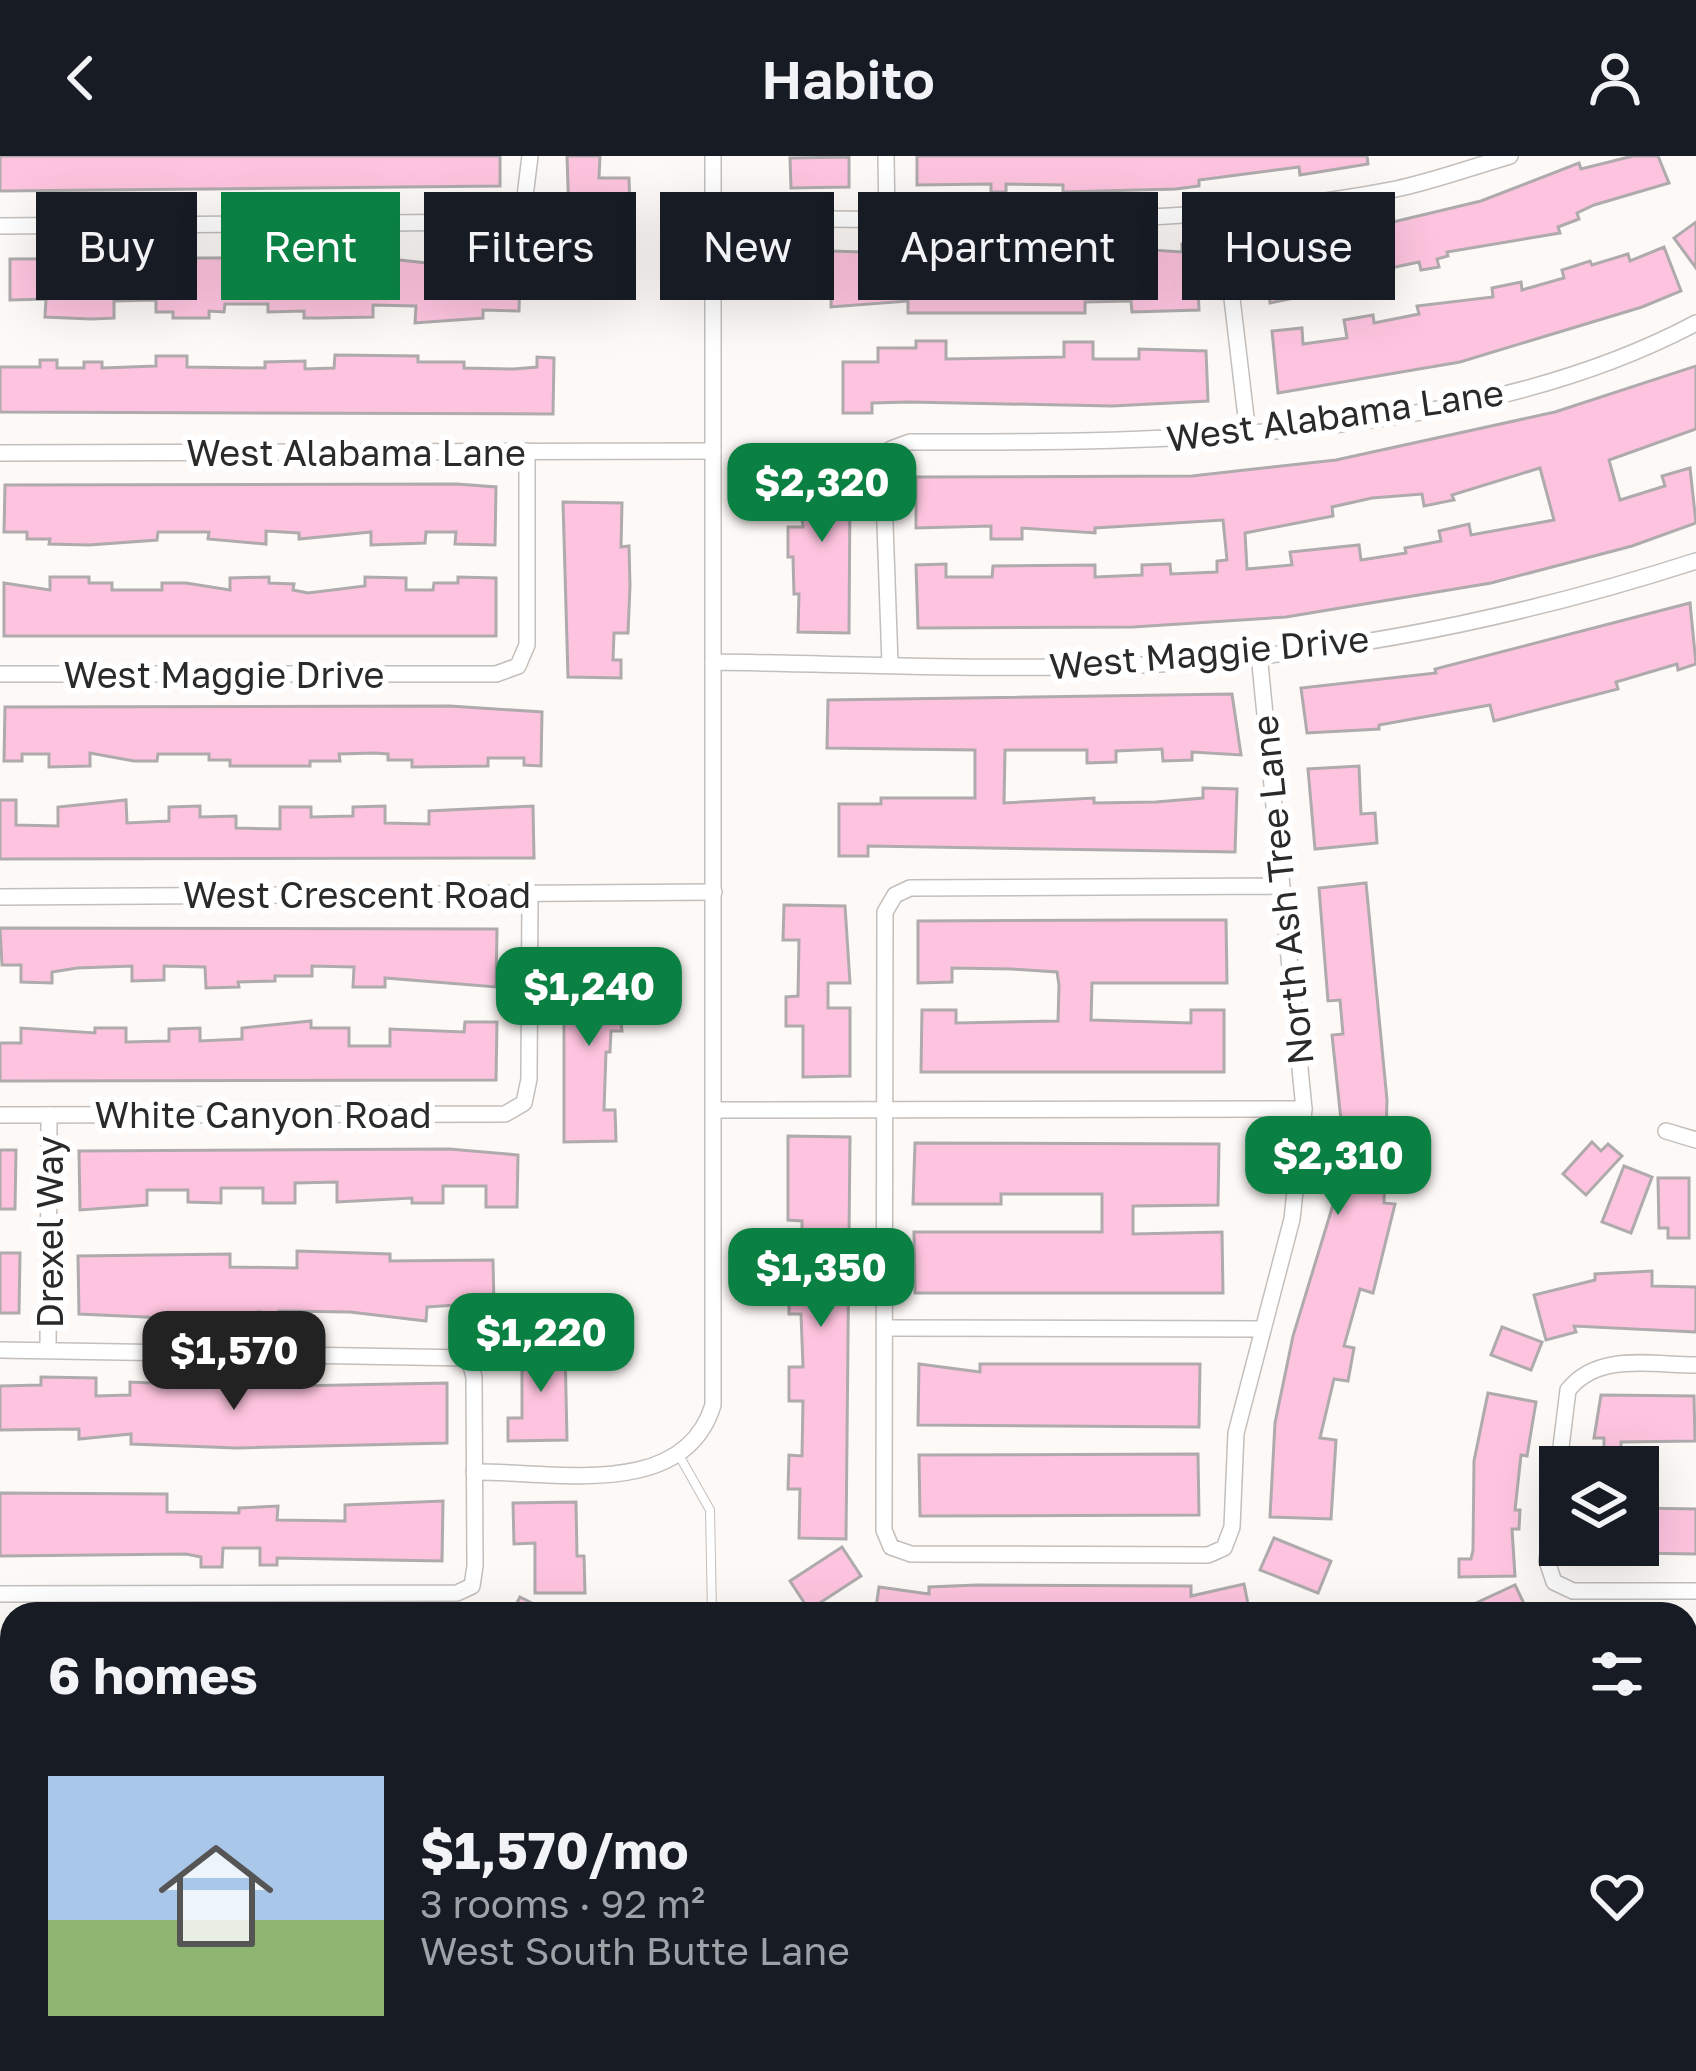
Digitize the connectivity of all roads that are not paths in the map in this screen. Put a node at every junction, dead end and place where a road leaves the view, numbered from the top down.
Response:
1 (530, 156) edge
2 (712, 156) edge
3 (886, 156) edge
4 (1510, 156) edge
5 (713, 192) edge
6 (887, 192) edge
7 (1372, 192) edge
8 (0, 226) edge
9 (713, 300) edge
10 (1232, 300) edge
11 (1696, 323) edge
12 (1248, 434) junction
13 (527, 452) junction
14 (713, 452) junction
15 (0, 453) edge
16 (1696, 561) edge
17 (1259, 654) junction
18 (713, 662) junction
19 (890, 664) junction
20 (0, 674) edge
21 (1280, 886) junction
22 (714, 892) junction
23 (530, 893) junction
24 (0, 896) edge
25 (887, 1109) junction
26 (1304, 1109) junction
27 (714, 1110) junction
28 (0, 1115) edge
29 (50, 1115) junction
30 (1666, 1131) dead end
31 (1696, 1141) edge
32 (885, 1328) junction
33 (1260, 1330) junction
34 (0, 1350) edge
35 (48, 1350) junction
36 (1696, 1365) edge
37 (680, 1457) junction
38 (474, 1472) junction
39 (1696, 1591) edge
40 (0, 1594) edge
41 (712, 1602) edge

1 - 8 street
2 - 5 street
3 - 6 street
4 - 7 street
9 - 14 street
10 - 12 street
11 - 12 street, West Alabama Lane
12 - 19 street, West Alabama Lane
13 - 14 street, West Alabama Lane
13 - 15 street, West Alabama Lane
13 - 20 street, West Maggie Drive
14 - 18 street
16 - 17 street, West Maggie Drive
17 - 19 street, West Maggie Drive
17 - 21 street, North Ash Tree Lane
18 - 19 street, West Maggie Drive
18 - 22 street
21 - 25 street
21 - 26 street, North Ash Tree Lane
22 - 23 street, West Crescent Road
22 - 27 street
23 - 24 street, West Crescent Road
23 - 29 street, White Canyon Road
25 - 26 street
25 - 27 street
25 - 32 street
26 - 33 street, North Ash Tree Lane
27 - 37 street
28 - 29 street, White Canyon Road
29 - 35 street, Drexel Way
30 - 31 street
32 - 33 street
32 - 33 street, North Ash Tree Lane
34 - 35 street
35 - 38 street
36 - 39 street
37 - 38 street
37 - 41 lane
38 - 40 street

